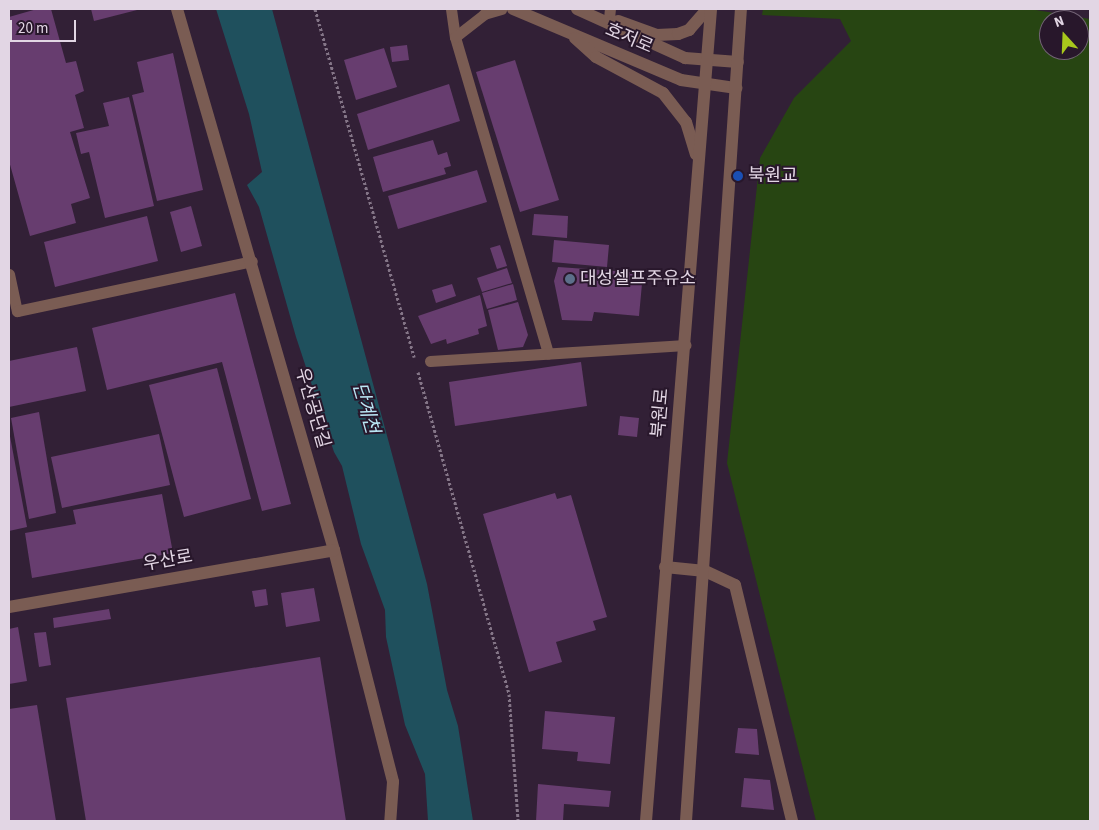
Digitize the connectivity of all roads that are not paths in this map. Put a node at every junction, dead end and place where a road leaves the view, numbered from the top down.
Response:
1 (177, 9) edge
2 (451, 9) edge
3 (501, 9) edge
4 (513, 9) edge
5 (709, 9) edge
6 (741, 9) edge
7 (582, 11) edge
8 (609, 14) edge
9 (567, 32) junction
10 (456, 37) junction
11 (706, 60) junction
12 (738, 62) junction
13 (706, 84) junction
14 (736, 88) junction
15 (698, 176) junction
16 (252, 261) junction
17 (9, 274) edge
18 (685, 345) junction
19 (548, 354) junction
20 (430, 361) dead end
21 (334, 550) junction
22 (666, 567) junction
23 (705, 571) junction
24 (9, 607) edge
25 (390, 821) edge
26 (646, 821) edge
27 (686, 821) edge
28 (792, 821) edge

1 - 16 street, 우산공단길
2 - 10 lane
3 - 10 lane
4 - 9 street, 호저로
5 - 8 street
5 - 11 street, 북원로
6 - 12 street
7 - 8 street
7 - 11 street, 호저로
9 - 13 street, 호저로
9 - 15 street
10 - 19 lane
11 - 12 street, 호저로
11 - 13 street, 북원로
12 - 14 street
13 - 14 street, 호저로
13 - 15 street, 북원로
14 - 23 street
15 - 18 street, 북원로
16 - 17 lane
16 - 21 street, 우산공단길
18 - 19 lane
18 - 22 street, 북원로
19 - 20 lane
21 - 24 street, 우산로
21 - 25 street, 우산공단길
22 - 23 street
22 - 26 street, 북원로
23 - 27 street
23 - 28 street

